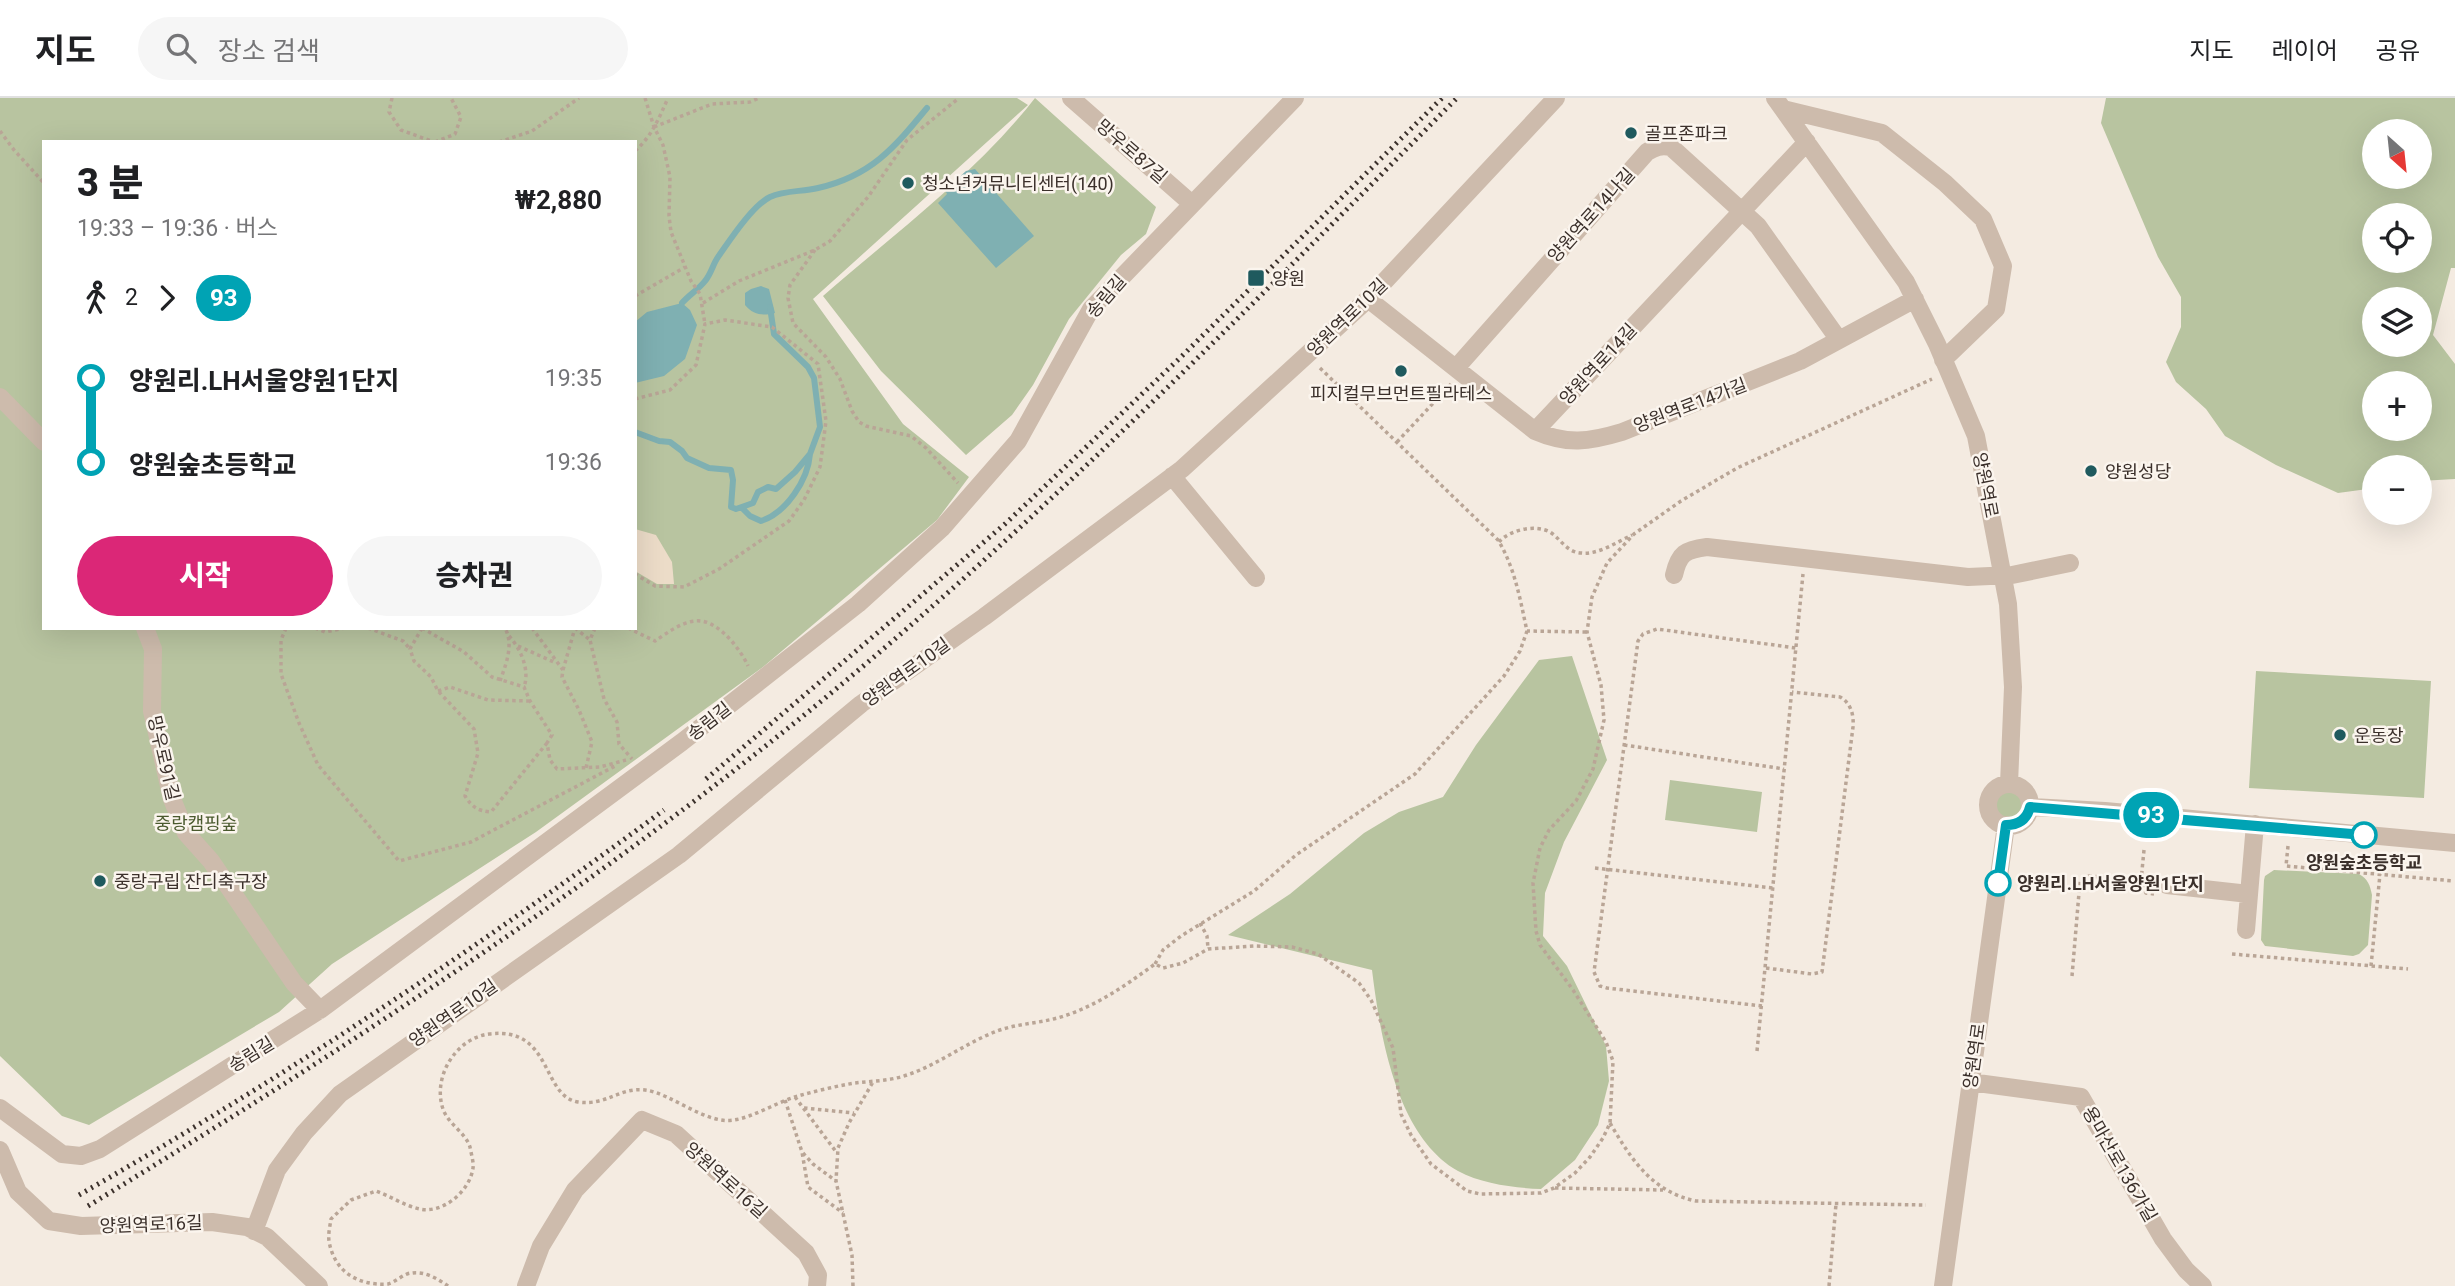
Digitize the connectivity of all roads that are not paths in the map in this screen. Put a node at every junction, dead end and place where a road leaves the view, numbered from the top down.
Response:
1 (1071, 98) edge
2 (1295, 98) edge
3 (1556, 98) edge
4 (1779, 104) edge
5 (1649, 131) dead end
6 (1807, 142) junction
7 (1664, 146) junction
8 (1192, 204) junction
9 (1742, 211) junction
10 (1368, 299) junction
11 (1915, 299) junction
12 (1839, 340) junction
13 (1943, 359) junction
14 (1459, 370) junction
15 (0, 397) edge
16 (1535, 431) junction
17 (42, 440) edge
18 (1172, 476) junction
19 (2070, 563) dead end
20 (1674, 575) dead end
21 (2004, 575) junction
22 (1256, 578) dead end
23 (146, 630) edge
24 (2009, 784) junction
25 (2034, 807) junction
26 (2255, 824) junction
27 (2006, 825) junction
28 (2455, 843) edge
29 (2167, 885) dead end
30 (2249, 894) junction
31 (2246, 929) dead end
32 (320, 1010) junction
33 (1970, 1082) junction
34 (0, 1108) edge
35 (0, 1150) edge
36 (254, 1231) junction
37 (818, 1284) edge
38 (319, 1286) edge
39 (526, 1286) edge
40 (1943, 1286) edge
41 (2203, 1286) edge

1 - 8 street, 망우로87길
2 - 8 street, 송림길
3 - 10 street, 양원역로10길
4 - 6 street, 양원역로
4 - 13 street, 양원역로
5 - 7 street
6 - 9 street, 양원역로14길
6 - 11 street, 양원역로
7 - 9 street
7 - 14 street, 양원역로14나길
8 - 32 street, 송림길
9 - 12 street
9 - 16 street, 양원역로14길
10 - 14 street
10 - 18 street, 양원역로10길
11 - 12 street, 양원역로14가길
11 - 13 street, 양원역로
12 - 16 street, 양원역로14가길
13 - 21 street, 양원역로
14 - 16 street
15 - 17 street
18 - 22 street
18 - 36 street, 양원역로10길
19 - 21 street
20 - 21 street
21 - 24 street, 양원역로
23 - 32 street, 망우로91길
24 - 25 street
24 - 27 street
25 - 26 street
25 - 27 street
26 - 28 street
26 - 30 street
27 - 33 street, 양원역로
29 - 30 street
30 - 31 street
32 - 34 street, 송림길
33 - 40 street, 양원역로
33 - 41 street, 용마산로136가길
35 - 36 street, 양원역로16길
36 - 38 street, 양원역로16길
37 - 39 street, 양원역로16길

